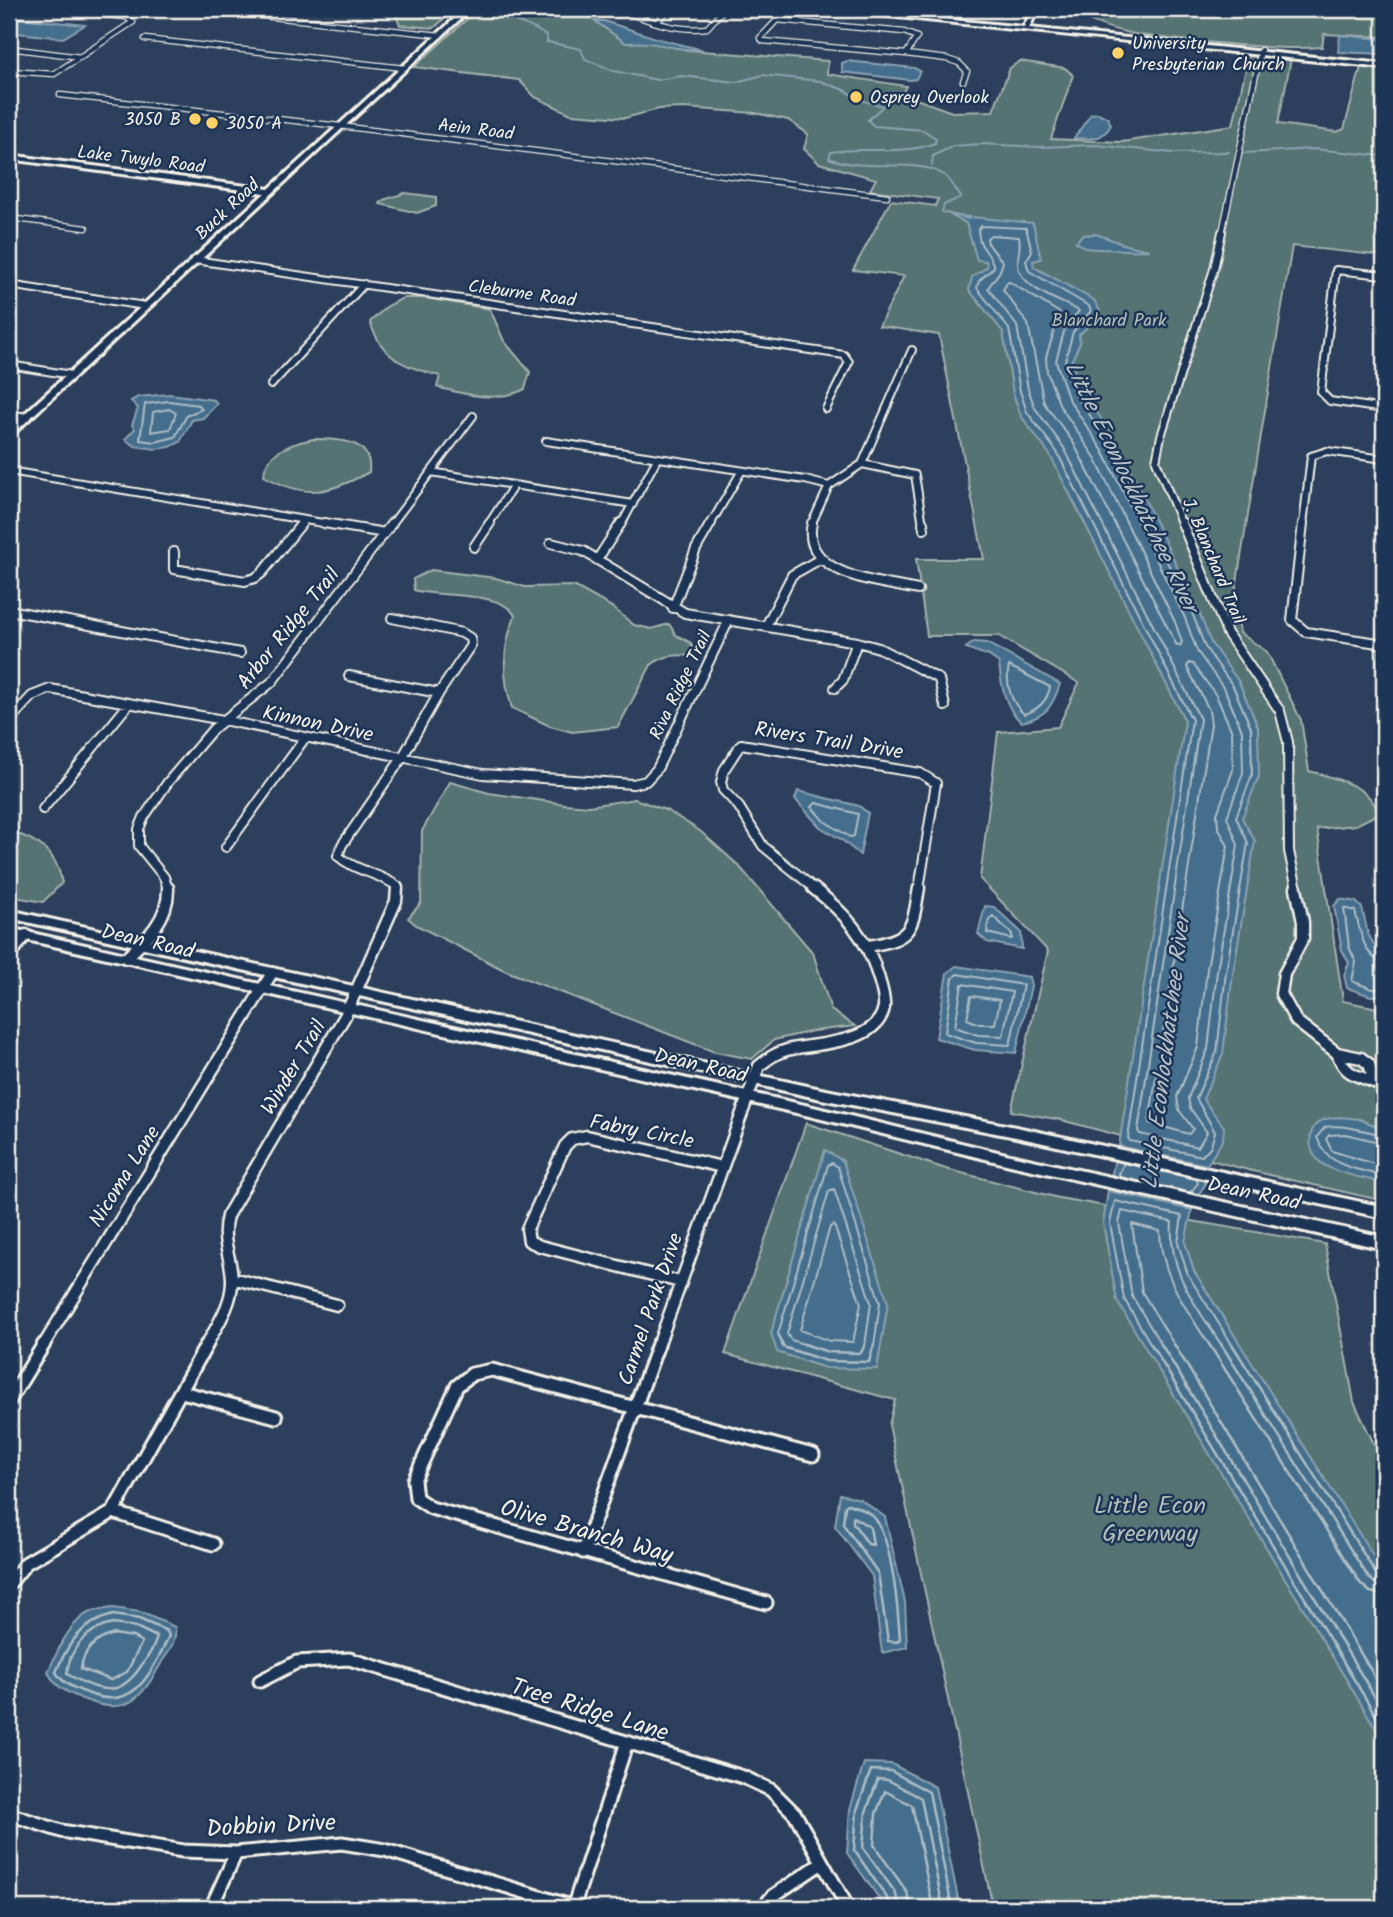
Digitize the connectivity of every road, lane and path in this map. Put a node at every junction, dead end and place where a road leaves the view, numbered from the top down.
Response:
1 (56, 9) edge
2 (197, 9) edge
3 (468, 9) edge
4 (618, 9) edge
5 (668, 9) edge
6 (724, 9) edge
7 (808, 9) edge
8 (825, 9) edge
9 (859, 9) edge
10 (1035, 9) edge
11 (801, 19) junction
12 (657, 21) junction
13 (1029, 28) junction
14 (440, 35) junction
15 (145, 38) dead end
16 (9, 48) edge
17 (1261, 52) junction
18 (905, 54) junction
19 (82, 57) junction
20 (1384, 64) edge
21 (404, 68) junction
22 (9, 71) edge
23 (963, 80) dead end
24 (60, 95) dead end
25 (340, 126) junction
26 (9, 158) edge
27 (269, 191) junction
28 (887, 197) dead end
29 (9, 218) edge
30 (86, 228) dead end
31 (195, 260) junction
32 (1384, 275) edge
33 (365, 284) junction
34 (9, 285) edge
35 (145, 306) junction
36 (912, 350) dead end
37 (9, 365) edge
38 (72, 375) junction
39 (271, 385) dead end
40 (826, 409) dead end
41 (1384, 409) edge
42 (9, 414) edge
43 (473, 416) dead end
44 (26, 417) junction
45 (9, 433) edge
46 (546, 441) dead end
47 (657, 459) junction
48 (1384, 459) edge
49 (862, 464) junction
50 (9, 471) edge
51 (431, 472) junction
52 (741, 472) junction
53 (513, 485) junction
54 (829, 486) junction
55 (633, 503) junction
56 (304, 520) junction
57 (924, 528) dead end
58 (385, 533) junction
59 (551, 543) dead end
60 (474, 547) dead end
61 (174, 552) dead end
62 (820, 559) junction
63 (597, 560) junction
64 (918, 590) dead end
65 (673, 608) junction
66 (9, 610) edge
67 (392, 618) dead end
68 (729, 620) junction
69 (766, 626) junction
70 (857, 642) junction
71 (1384, 644) edge
72 (1384, 649) edge
73 (240, 653) dead end
74 (1383, 669) edge
75 (349, 676) dead end
76 (835, 688) dead end
77 (439, 693) junction
78 (128, 705) junction
79 (945, 706) dead end
80 (9, 720) edge
81 (223, 720) junction
82 (305, 738) junction
83 (401, 758) junction
84 (633, 784) joint
85 (43, 809) dead end
86 (226, 847) dead end
87 (9, 914) edge
88 (9, 932) edge
89 (26, 936) junction
90 (143, 944) junction
91 (868, 946) junction
92 (9, 956) edge
93 (126, 958) junction
94 (272, 973) junction
95 (262, 988) junction
96 (358, 992) junction
97 (349, 1008) junction
98 (1337, 1053) junction
99 (754, 1079) junction
100 (1374, 1080) junction
101 (1384, 1087) edge
102 (747, 1097) junction
103 (722, 1167) junction
104 (1384, 1213) edge
105 (1384, 1243) edge
106 (232, 1278) junction
107 (680, 1282) junction
108 (337, 1305) dead end
109 (182, 1392) junction
110 (9, 1401) edge
111 (635, 1410) junction
112 (276, 1417) dead end
113 (813, 1455) dead end
114 (113, 1513) junction
115 (213, 1544) dead end
116 (583, 1552) junction
117 (9, 1584) edge
118 (766, 1603) dead end
119 (260, 1681) dead end
120 (627, 1742) junction
121 (9, 1814) edge
122 (236, 1853) junction
123 (822, 1863) junction
124 (211, 1908) edge
125 (574, 1908) edge
126 (762, 1908) edge
127 (848, 1908) edge

1 - 19 street
2 - 14 street
3 - 14 street, Buck Road
4 - 12 street
5 - 12 street
6 - 12 street
7 - 11 street
8 - 13 street
9 - 13 street
10 - 13 street
11 - 18 street
11 - 18 street
13 - 17 street
14 - 21 street, Buck Road
15 - 21 street
16 - 19 street
17 - 20 street
17 - 98 street, J. Blanchard Trail
18 - 23 street
19 - 22 street
21 - 25 street, Buck Road
24 - 25 street, Aein Road
25 - 27 street, Buck Road
25 - 28 street, Aein Road
26 - 27 street, Lake Twylo Road
27 - 31 street, Buck Road
29 - 30 street
31 - 33 street, Cleburne Road
31 - 35 street, Buck Road
32 - 41 street
33 - 39 street
33 - 40 street, Cleburne Road
34 - 35 street
35 - 38 street, Buck Road
36 - 49 street
37 - 38 street
38 - 44 street, Buck Road
42 - 44 street
43 - 51 street, Arbor Ridge Trail
44 - 45 street, Buck Road
46 - 47 street
47 - 52 street
47 - 55 street
48 - 71 street
49 - 54 street
49 - 57 street
50 - 56 street
51 - 53 street
51 - 58 street, Arbor Ridge Trail
52 - 54 street
52 - 65 street
53 - 55 street
53 - 60 street
54 - 62 street
55 - 63 street
56 - 58 street
56 - 61 street
58 - 81 street, Arbor Ridge Trail
59 - 63 street
62 - 64 street
62 - 69 street
63 - 65 street
65 - 68 street
66 - 73 street
67 - 77 street, Winder Trail
68 - 69 street, Riva Ridge Trail
68 - 84 street, Riva Ridge Trail
69 - 70 street, Riva Ridge Trail
70 - 76 street
70 - 79 street, Riva Ridge Trail
72 - 74 street
75 - 77 street
77 - 83 street, Winder Trail
78 - 80 street, Kinnon Drive
78 - 81 street, Kinnon Drive
78 - 85 street
81 - 82 street, Kinnon Drive
81 - 90 street, Arbor Ridge Trail
82 - 83 street, Kinnon Drive
82 - 86 street
83 - 84 street, Kinnon Drive
83 - 96 street, Winder Trail
87 - 90 street, Dean Road
88 - 89 street, Dean Road
89 - 92 street
89 - 93 street, Dean Road
90 - 93 street, Arbor Ridge Trail
90 - 94 street, Dean Road
91 - 91 street, Rivers Trail Drive
91 - 99 street, Rivers Trail Drive
93 - 95 street, Dean Road
94 - 95 street, Nicoma Lane
94 - 96 street, Dean Road
95 - 97 street, Dean Road
95 - 110 street, Nicoma Lane
96 - 97 street, Winder Trail
96 - 99 street, Dean Road
97 - 102 street, Dean Road
97 - 106 street, Winder Trail
98 - 100 street, J. Blanchard Trail
98 - 100 street, J. Blanchard Trail
99 - 102 street, Carmel Park Drive
99 - 104 street, Dean Road
100 - 101 street, J. Blanchard Trail
102 - 103 street, Carmel Park Drive
102 - 105 street, Dean Road
103 - 107 street, Carmel Park Drive
103 - 107 street, Fabry Circle
106 - 108 street
106 - 109 street, Winder Trail
107 - 111 street, Carmel Park Drive
109 - 112 street
109 - 114 street, Winder Trail
111 - 113 street
111 - 116 street, Carmel Park Drive
111 - 116 street, Olive Branch Way
114 - 115 street
114 - 117 street
116 - 118 street, Olive Branch Way
119 - 120 street, Tree Ridge Lane
120 - 123 street, Tree Ridge Lane
120 - 125 street
121 - 122 street, Dobbin Drive
122 - 124 street
122 - 125 street, Dobbin Drive
123 - 126 street
123 - 127 street, Tree Ridge Lane

